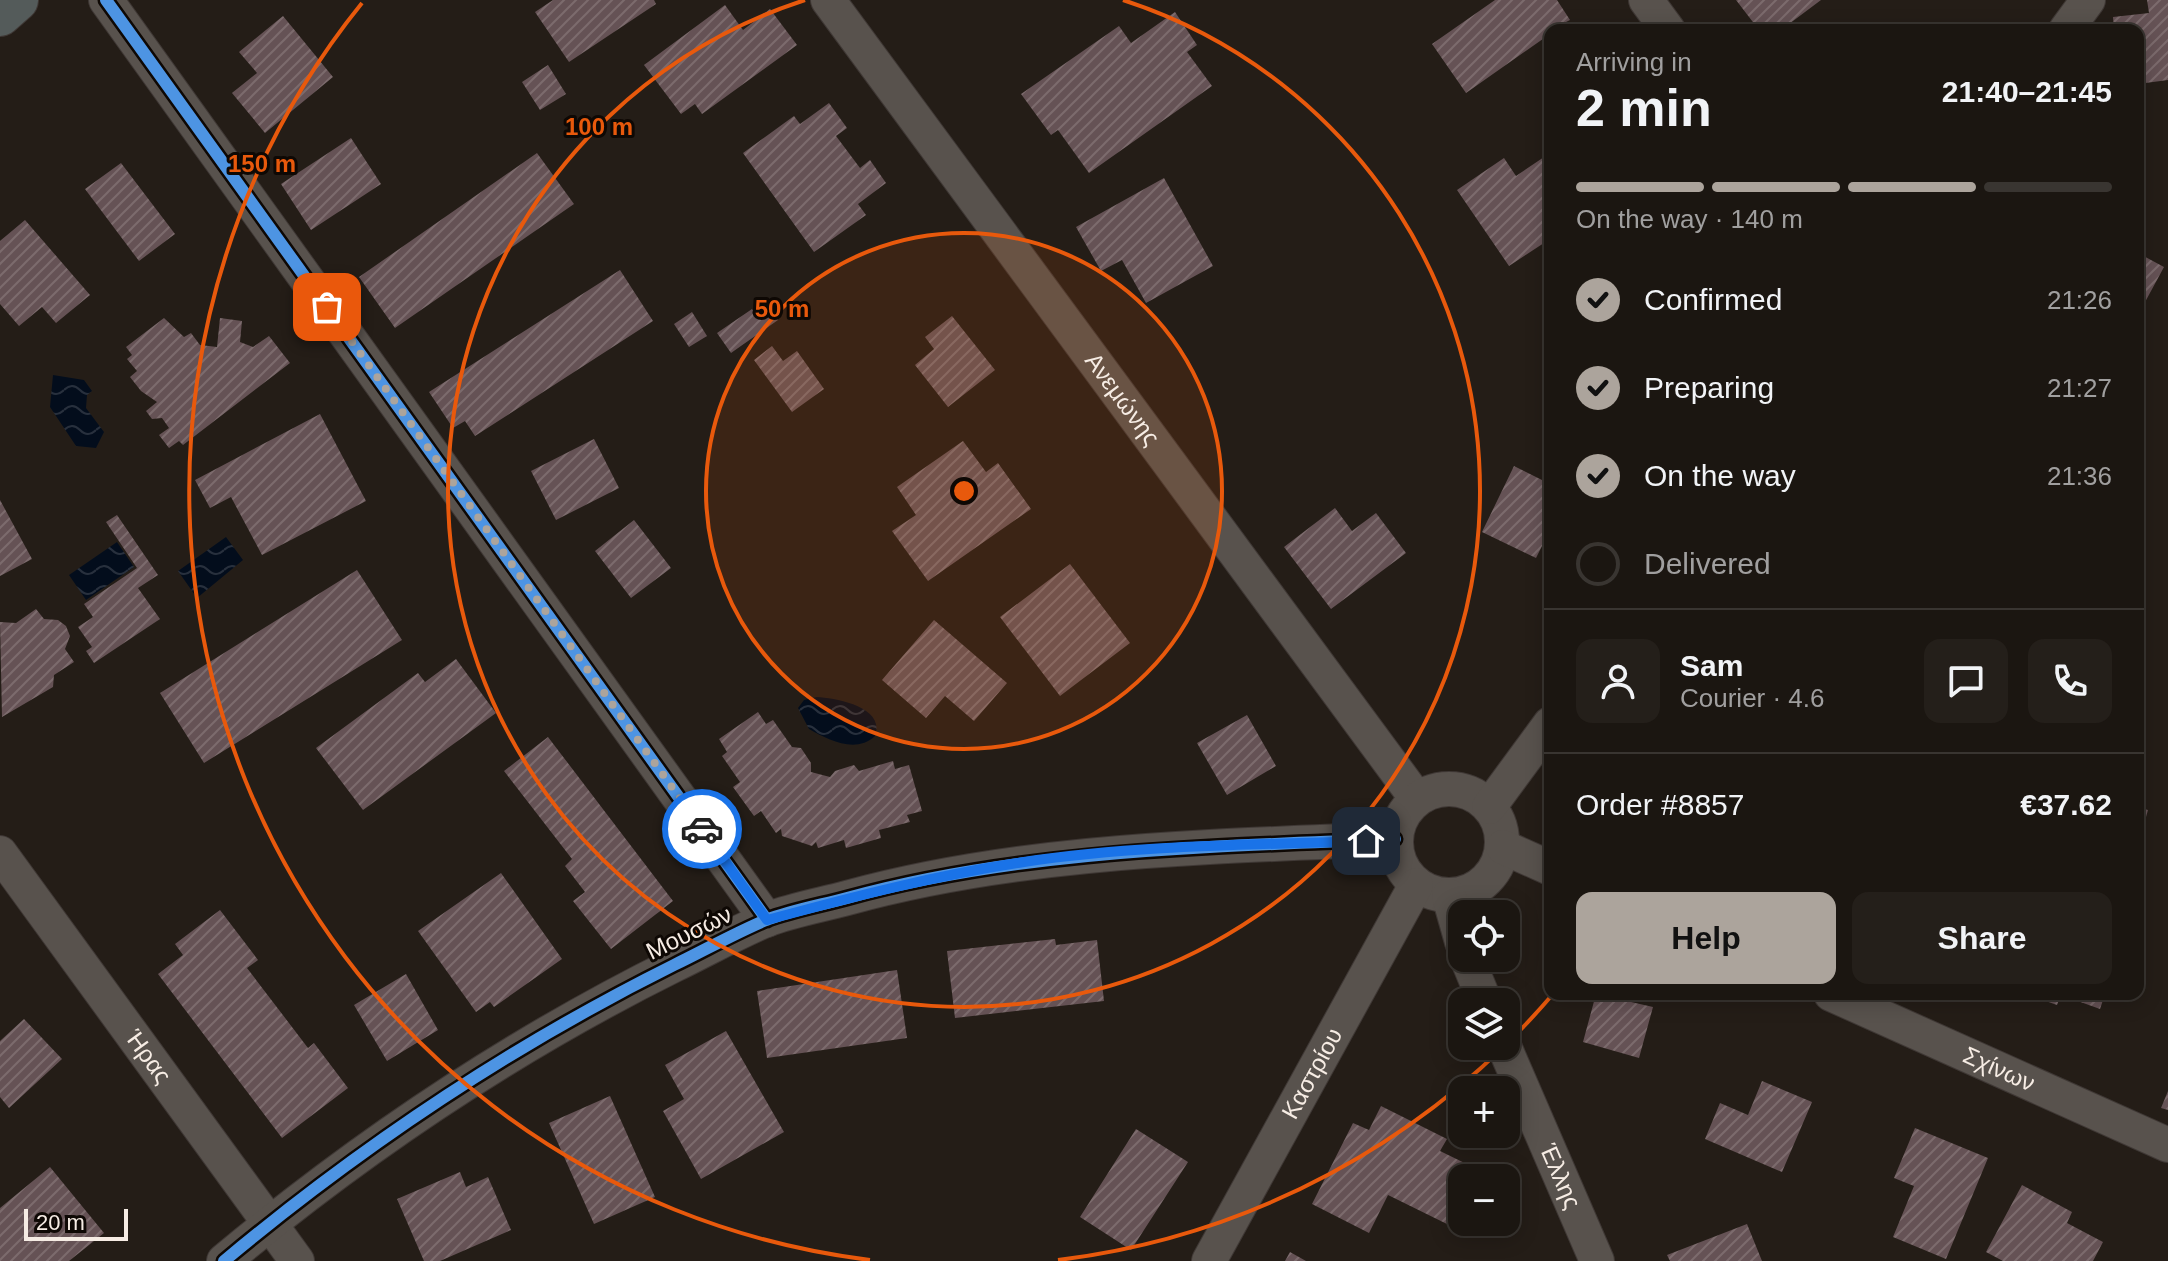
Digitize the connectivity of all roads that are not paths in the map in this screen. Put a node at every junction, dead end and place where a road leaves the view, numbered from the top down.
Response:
1 (17, 0) edge
2 (106, 0) edge
3 (828, 0) edge
4 (1646, 0) edge
5 (2088, 0) edge
6 (0, 15) edge
7 (1664, 24) edge
8 (2070, 24) edge
9 (1544, 732) edge
10 (1417, 799) junction
11 (1489, 807) junction
12 (1395, 839) junction
13 (1503, 847) junction
14 (0, 853) edge
15 (1544, 865) edge
16 (1416, 885) junction
17 (1449, 896) junction
18 (1450, 900) edge
19 (767, 920) junction
20 (1844, 1000) edge
21 (1510, 1060) edge
22 (2168, 1145) edge
23 (269, 1224) junction
24 (224, 1261) edge
25 (297, 1261) edge
26 (1209, 1261) edge
27 (1597, 1261) edge

1 - 6 main road
2 - 19 street
3 - 10 street, Ανεμώνης
4 - 7 street
5 - 8 street
9 - 11 street
10 - 11 street
10 - 12 street
11 - 13 street
12 - 16 street
12 - 19 street, Μουσών
13 - 15 street
13 - 17 street
14 - 23 street, Ήρας
16 - 17 street
16 - 26 street, Καστρίου
17 - 18 street
19 - 23 street, Μουσών
20 - 22 street, Σχίνων
21 - 27 street, Έλλης
23 - 24 street, Μουσών
23 - 25 street, Ήρας

